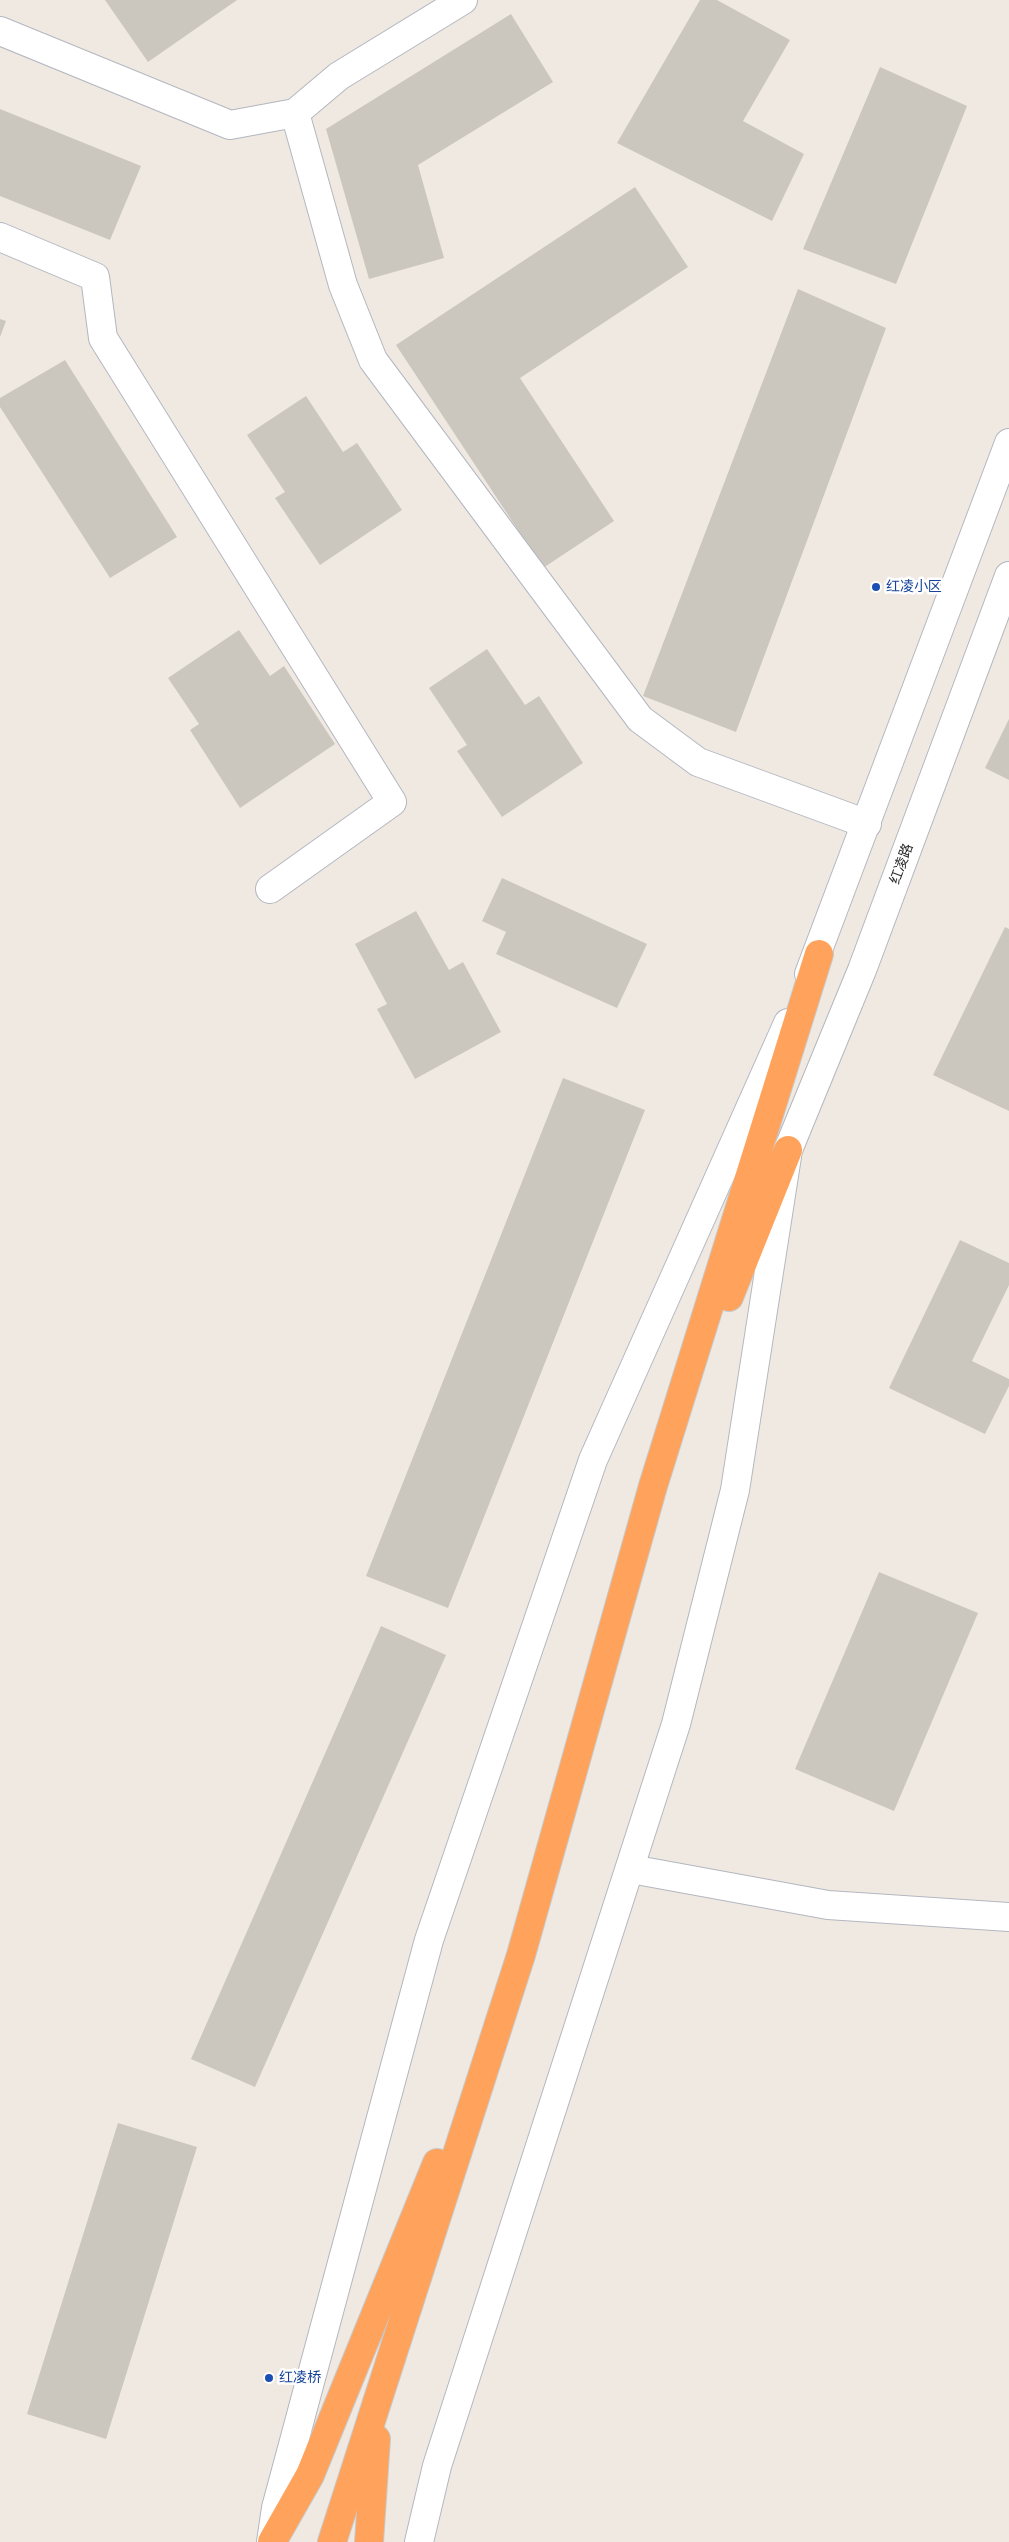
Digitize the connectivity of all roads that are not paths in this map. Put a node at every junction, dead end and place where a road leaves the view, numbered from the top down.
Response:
1 (463, 0) edge
2 (0, 31) edge
3 (295, 113) junction
4 (0, 237) edge
5 (1009, 443) edge
6 (1009, 576) edge
7 (867, 824) junction
8 (270, 889) dead end
9 (819, 954) junction
10 (788, 1150) junction
11 (653, 1486) junction
12 (631, 1869) junction
13 (1009, 1917) edge
14 (521, 1955) junction
15 (379, 2398) junction
16 (272, 2542) edge
17 (332, 2542) edge
18 (369, 2542) edge
19 (419, 2542) edge

1 - 3 main road
2 - 3 main road
3 - 7 main road
4 - 8 main road
5 - 7 main road
6 - 10 main road, 红凌路
7 - 9 main road
9 - 11 highway
9 - 16 main road
10 - 11 highway
10 - 12 main road, 红凌路
11 - 14 highway
12 - 13 main road
12 - 19 main road, 红凌路
14 - 15 highway
14 - 16 highway
15 - 17 highway
15 - 18 highway

